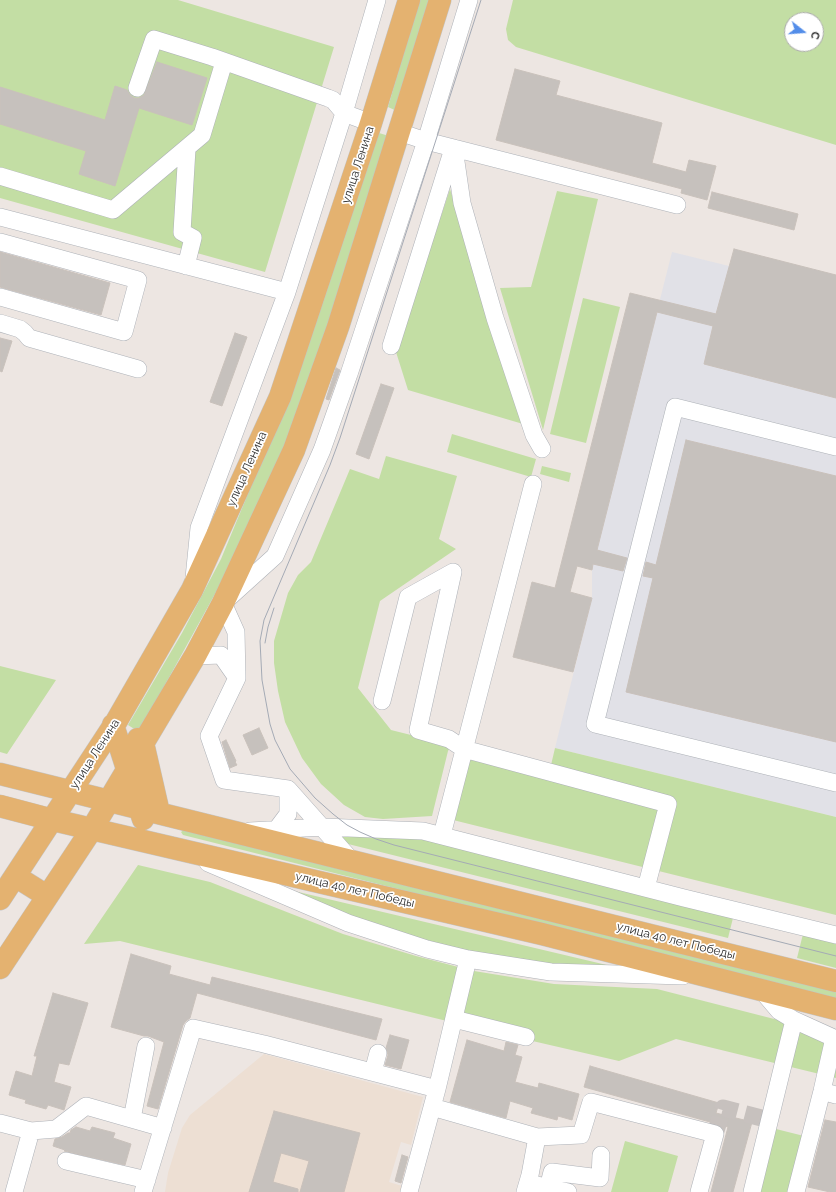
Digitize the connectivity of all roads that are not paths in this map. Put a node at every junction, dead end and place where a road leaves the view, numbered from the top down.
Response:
1 (377, 0) edge
2 (409, 0) edge
3 (440, 0) edge
4 (469, 0) edge
5 (224, 62) junction
6 (138, 88) dead end
7 (344, 113) junction
8 (371, 123) junction
9 (399, 132) junction
10 (426, 141) junction
11 (188, 148) junction
12 (454, 148) junction
13 (0, 176) edge
14 (677, 205) dead end
15 (0, 217) edge
16 (24, 224) junction
17 (92, 241) junction
18 (0, 242) edge
19 (18, 247) junction
20 (85, 266) junction
21 (186, 266) junction
22 (287, 292) junction
23 (0, 297) edge
24 (0, 323) edge
25 (391, 346) dead end
26 (138, 369) dead end
27 (836, 447) edge
28 (542, 449) dead end
29 (533, 484) dead end
30 (192, 590) junction
31 (223, 603) junction
32 (194, 656) junction
33 (237, 678) junction
34 (382, 701) dead end
35 (115, 723) junction
36 (143, 743) junction
37 (464, 749) junction
38 (127, 771) junction
39 (0, 774) edge
40 (836, 784) edge
41 (288, 790) junction
42 (71, 792) junction
43 (109, 800) junction
44 (0, 806) edge
45 (149, 811) junction
46 (182, 819) junction
47 (53, 820) junction
48 (323, 827) junction
49 (92, 829) junction
50 (276, 830) junction
51 (236, 832) junction
52 (442, 835) junction
53 (151, 843) junction
54 (175, 848) junction
55 (352, 861) junction
56 (15, 876) junction
57 (646, 888) junction
58 (47, 896) junction
59 (0, 899) edge
60 (836, 935) edge
61 (468, 959) junction
62 (0, 968) edge
63 (709, 977) junction
64 (836, 981) edge
65 (762, 991) junction
66 (836, 1009) edge
67 (454, 1019) junction
68 (794, 1020) junction
69 (526, 1037) dead end
70 (835, 1039) edge
71 (146, 1046) dead end
72 (378, 1053) dead end
73 (373, 1072) junction
74 (437, 1089) junction
75 (829, 1093) edge
76 (432, 1107) junction
77 (132, 1119) junction
78 (0, 1123) edge
79 (163, 1128) junction
80 (31, 1131) junction
81 (537, 1137) junction
82 (601, 1155) dead end
83 (66, 1161) dead end
84 (145, 1186) edge
85 (527, 1188) edge
86 (548, 1188) junction
87 (14, 1192) edge
88 (409, 1192) edge
89 (568, 1192) edge
90 (699, 1192) edge
91 (752, 1192) edge
92 (796, 1192) edge

1 - 7 street
2 - 8 main road, улица Ленина
3 - 9 main road
4 - 10 street
5 - 6 street
5 - 7 street
5 - 11 street
7 - 8 street
7 - 22 street
8 - 9 main road
8 - 30 main road, улица Ленина
9 - 10 street
9 - 31 main road
10 - 12 street
10 - 31 street
11 - 13 street
11 - 21 street
12 - 14 street
12 - 25 street
12 - 28 street
15 - 16 street
16 - 17 street
16 - 19 street
17 - 20 street
17 - 21 street
18 - 19 street
19 - 20 street
20 - 23 street
21 - 22 street
22 - 30 street
24 - 26 street
27 - 40 street
29 - 37 street
30 - 35 main road, улица Ленина
31 - 32 main road
31 - 33 street
32 - 33 street
32 - 36 main road
33 - 41 street
34 - 37 street
35 - 36 main road
35 - 38 main road
35 - 42 main road, улица Ленина
36 - 38 main road
36 - 45 main road
37 - 52 street
37 - 57 street
38 - 43 main road
38 - 45 main road
39 - 42 main road, улица 40 лет Победы
41 - 48 street
41 - 50 street
42 - 43 main road, улица 40 лет Победы
42 - 47 main road, улица Ленина
43 - 45 main road, улица 40 лет Победы
43 - 49 main road
44 - 47 main road, улица 40 лет Победы
45 - 46 main road, улица 40 лет Победы
45 - 53 main road
46 - 51 main road, улица 40 лет Победы
46 - 54 main road
47 - 49 main road, улица 40 лет Победы
47 - 56 main road, улица Ленина
48 - 50 street, улица 40 лет Победы
48 - 52 street, улица 40 лет Победы
48 - 55 street
49 - 53 main road, улица 40 лет Победы
49 - 58 main road
50 - 51 street, улица 40 лет Победы
51 - 55 main road, улица 40 лет Победы
52 - 57 street, улица 40 лет Победы
53 - 54 main road, улица 40 лет Победы
54 - 61 street, улица 40 лет Победы
54 - 63 main road, улица 40 лет Победы
55 - 64 main road, улица 40 лет Победы
56 - 58 main road
56 - 59 main road, улица Ленина
57 - 60 street, улица 40 лет Победы
58 - 62 main road
61 - 63 street, улица 40 лет Победы
61 - 67 street
63 - 65 main road, улица 40 лет Победы
65 - 66 main road, улица 40 лет Победы
65 - 68 street
67 - 69 street
67 - 74 street
68 - 70 street
68 - 91 street
70 - 75 street
71 - 77 street
72 - 73 street
73 - 74 street
73 - 79 street
74 - 76 street
75 - 92 street
76 - 81 street
76 - 88 street
77 - 79 street
77 - 80 street
78 - 80 street
79 - 84 street
80 - 87 street
81 - 85 street
81 - 90 street
82 - 86 street
83 - 84 street
85 - 86 street
86 - 89 street

